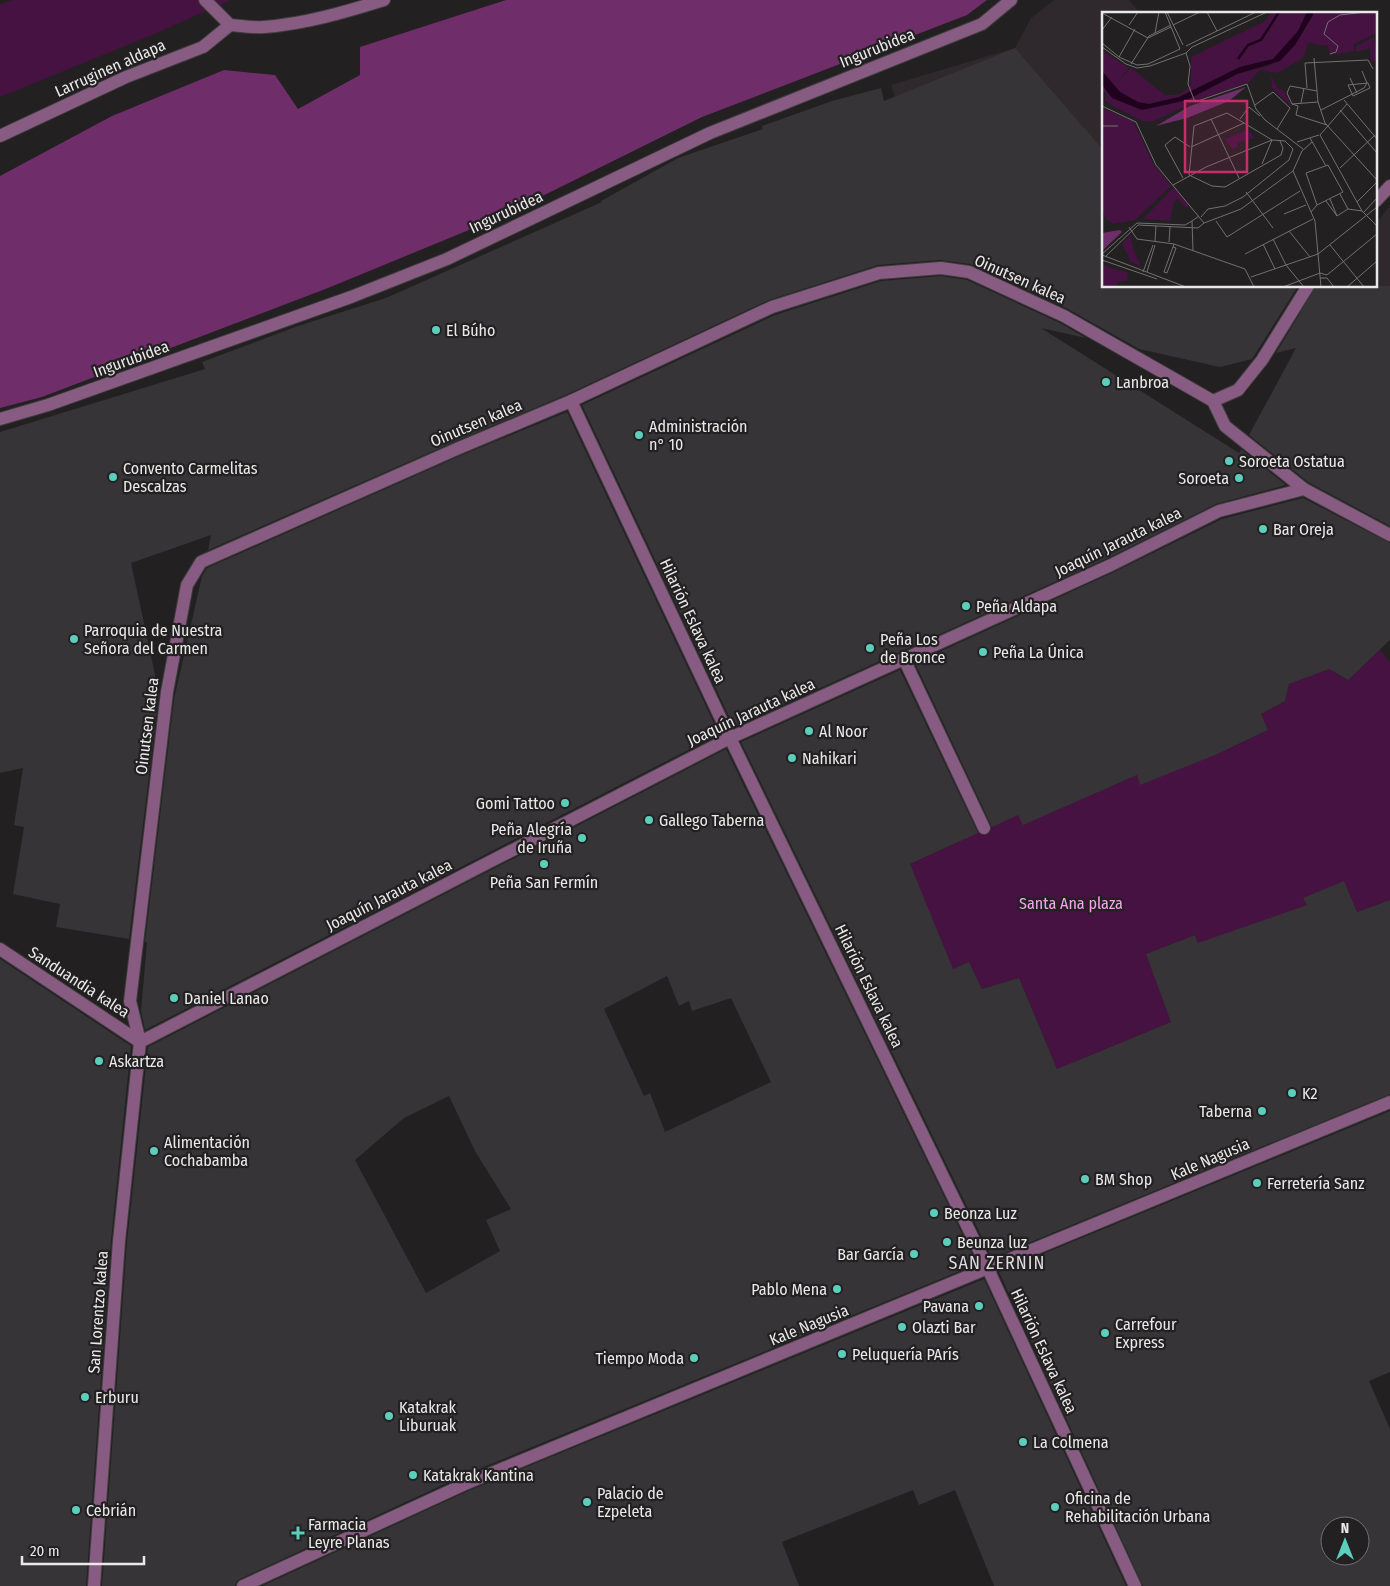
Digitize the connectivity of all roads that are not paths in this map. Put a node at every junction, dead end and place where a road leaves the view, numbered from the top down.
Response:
1 (384, 0) edge
2 (1011, 0) edge
3 (206, 2) edge
4 (230, 25) junction
5 (0, 136) edge
6 (1390, 186) edge
7 (1378, 199) edge
8 (1307, 288) edge
9 (570, 401) junction
10 (1213, 401) junction
11 (0, 419) edge
12 (1304, 489) junction
13 (1390, 534) edge
14 (904, 659) junction
15 (730, 738) junction
16 (984, 828) dead end
17 (0, 949) edge
18 (140, 1042) junction
19 (1390, 1102) edge
20 (988, 1269) junction
21 (94, 1586) edge
22 (243, 1586) edge
23 (1135, 1586) edge

1 - 4 street
2 - 11 street, Ingurubidea
3 - 4 street
4 - 5 street, Larruginen aldapa
6 - 7 street
8 - 10 street
9 - 10 street, Oinutsen kalea
9 - 15 street, Hilarión Eslava kalea
9 - 18 street, Oinutsen kalea
10 - 12 street
12 - 13 street
12 - 14 street, Joaquín Jarauta kalea
14 - 15 street, Joaquín Jarauta kalea
14 - 16 street
15 - 18 street, Joaquín Jarauta kalea
15 - 20 street, Hilarión Eslava kalea
17 - 18 street, Sanduandia kalea
18 - 21 street, San Lorentzo kalea
19 - 20 street, Kale Nagusia
20 - 22 street, Kale Nagusia
20 - 23 street, Hilarión Eslava kalea

